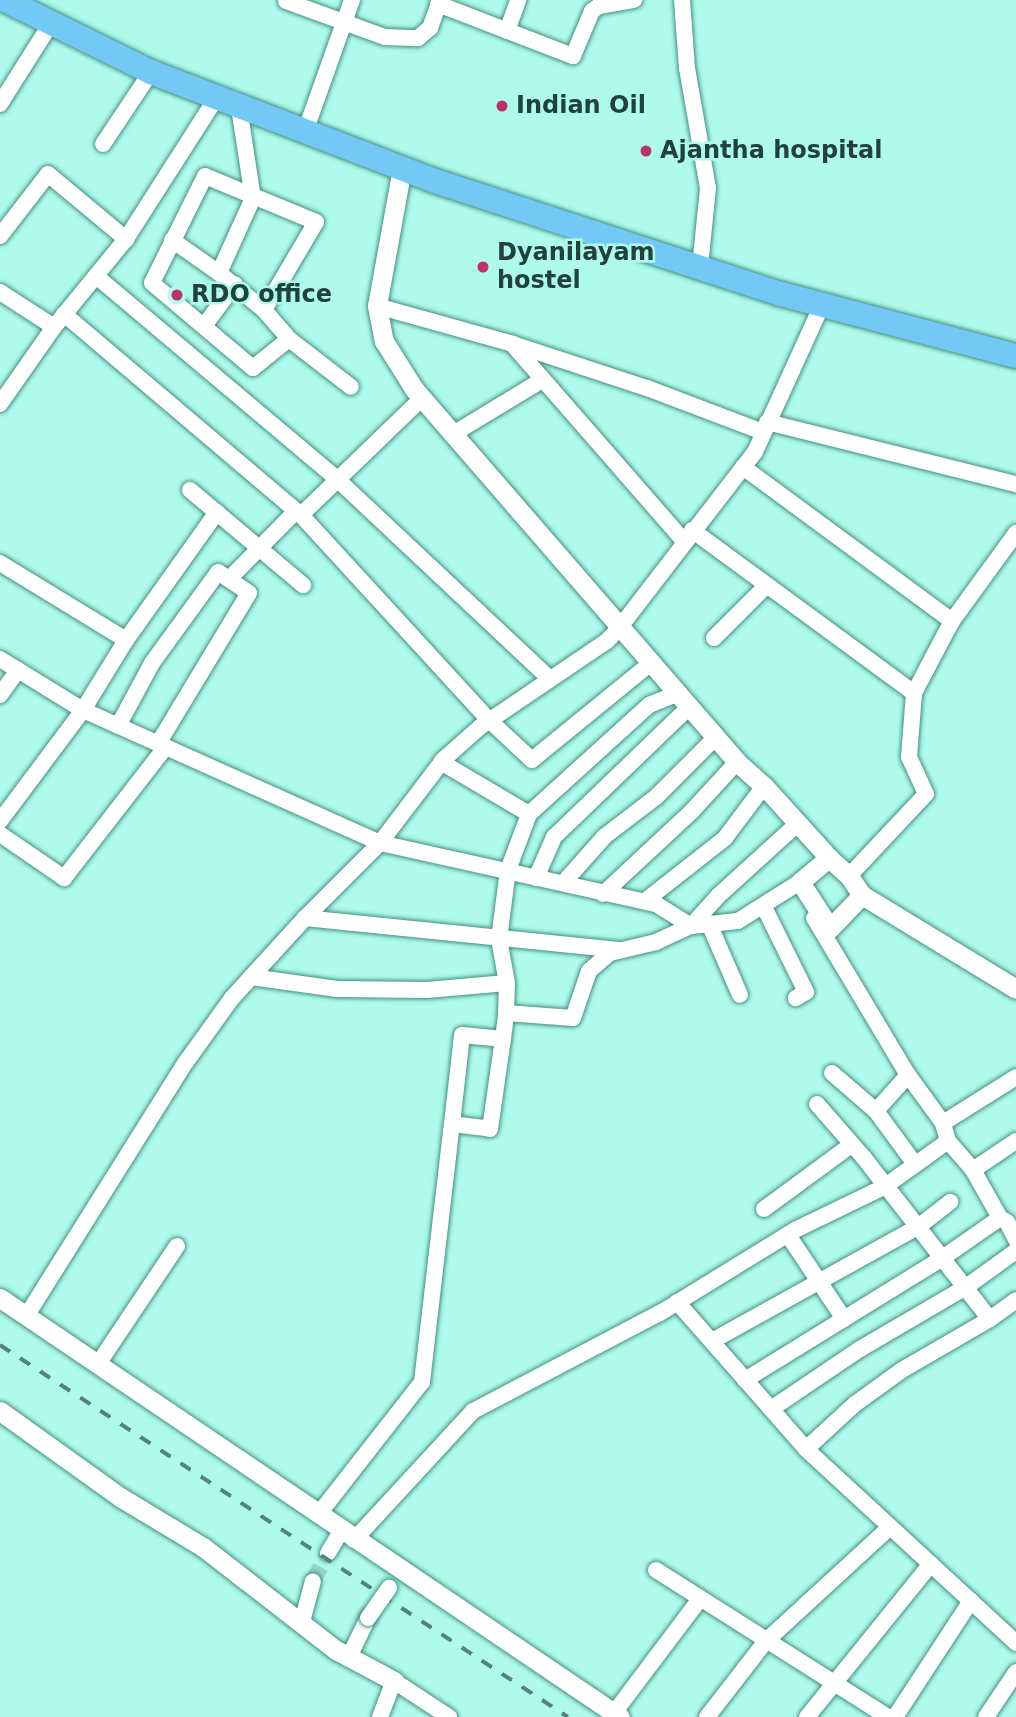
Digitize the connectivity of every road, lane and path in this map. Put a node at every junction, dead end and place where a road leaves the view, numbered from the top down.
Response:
1 (5, 0) edge
2 (352, 0) edge
3 (518, 0) edge
4 (634, 0) edge
5 (682, 0) edge
6 (286, 1) edge
7 (439, 2) edge
8 (344, 23) junction
9 (50, 25) junction
10 (507, 31) junction
11 (151, 72) junction
12 (3, 93) edge
13 (227, 103) junction
14 (305, 132) junction
15 (103, 144) dead end
16 (402, 168) junction
17 (253, 198) junction
18 (0, 236) edge
19 (126, 239) junction
20 (172, 240) junction
21 (700, 267) junction
22 (219, 273) junction
23 (96, 276) junction
24 (235, 284) junction
25 (0, 292) edge
26 (822, 305) junction
27 (377, 306) junction
28 (264, 310) junction
29 (59, 321) junction
30 (204, 326) junction
31 (289, 339) junction
32 (513, 344) junction
33 (1016, 356) edge
34 (542, 380) junction
35 (351, 387) dead end
36 (422, 398) junction
37 (0, 404) edge
38 (765, 427) junction
39 (453, 433) junction
40 (743, 467) junction
41 (338, 480) junction
42 (1016, 484) edge
43 (190, 489) dead end
44 (217, 512) junction
45 (298, 513) junction
46 (1016, 533) edge
47 (688, 535) junction
48 (259, 549) junction
49 (0, 563) edge
50 (229, 579) junction
51 (303, 584) dead end
52 (765, 587) junction
53 (952, 621) junction
54 (620, 627) junction
55 (714, 638) dead end
56 (127, 639) junction
57 (0, 659) edge
58 (651, 663) junction
59 (18, 670) junction
60 (550, 679) junction
61 (914, 693) junction
62 (0, 695) edge
63 (685, 700) junction
64 (83, 710) junction
65 (490, 721) junction
66 (118, 726) junction
67 (717, 736) junction
68 (162, 746) junction
69 (441, 762) junction
70 (737, 762) junction
71 (764, 786) junction
72 (529, 814) junction
73 (0, 821) edge
74 (797, 824) junction
75 (0, 834) edge
76 (380, 843) junction
77 (829, 858) junction
78 (508, 870) junction
79 (849, 876) junction
80 (536, 878) junction
81 (565, 881) junction
82 (798, 884) junction
83 (603, 894) junction
84 (862, 895) junction
85 (645, 901) junction
86 (764, 907) junction
87 (305, 918) junction
88 (691, 926) junction
89 (710, 926) junction
90 (499, 939) junction
91 (623, 950) junction
92 (251, 977) junction
93 (507, 983) junction
94 (1016, 989) edge
95 (740, 995) dead end
96 (796, 998) dead end
97 (506, 1013) junction
98 (503, 1039) junction
99 (832, 1073) dead end
100 (908, 1075) junction
101 (1016, 1077) edge
102 (817, 1104) dead end
103 (876, 1111) junction
104 (943, 1123) junction
105 (452, 1124) junction
106 (948, 1141) junction
107 (1016, 1141) edge
108 (851, 1145) junction
109 (915, 1164) junction
110 (973, 1170) junction
111 (884, 1187) junction
112 (950, 1202) dead end
113 (764, 1209) dead end
114 (1008, 1219) edge
115 (918, 1227) junction
116 (788, 1235) junction
117 (1016, 1240) edge
118 (177, 1246) dead end
119 (1016, 1251) edge
120 (941, 1259) junction
121 (820, 1282) junction
122 (966, 1287) junction
123 (0, 1298) edge
124 (1016, 1300) edge
125 (677, 1302) junction
126 (27, 1315) junction
127 (844, 1319) junction
128 (990, 1319) junction
129 (712, 1341) junction
130 (98, 1364) junction
131 (745, 1380) junction
132 (771, 1409) junction
133 (0, 1411) edge
134 (806, 1449) junction
135 (318, 1515) junction
136 (890, 1527) junction
137 (347, 1535) junction
138 (328, 1553) tunnel mouth
139 (931, 1564) junction
140 (400, 1570) junction
141 (656, 1570) dead end
142 (313, 1581) tunnel mouth
143 (699, 1600) junction
144 (971, 1601) junction
145 (302, 1622) junction
146 (765, 1642) junction
147 (1016, 1643) edge
148 (349, 1657) junction
149 (1016, 1672) edge
150 (394, 1681) junction
151 (834, 1683) junction
152 (617, 1715) edge
153 (380, 1717) edge
154 (449, 1717) edge
155 (707, 1717) edge
156 (807, 1717) edge
157 (888, 1717) edge
158 (895, 1717) edge
159 (986, 1717) edge

1 - 9 main road
2 - 8 street
3 - 10 street
4 - 10 street
5 - 21 street
6 - 8 street
7 - 8 street
7 - 10 street
8 - 14 street
9 - 11 main road
9 - 12 street
11 - 13 main road
11 - 15 street
13 - 14 main road
13 - 17 street
13 - 19 street
14 - 16 main road
16 - 21 main road
16 - 27 street
17 - 20 street
17 - 22 street
17 - 28 street
18 - 19 street
19 - 23 street
20 - 22 street
20 - 30 street
21 - 26 main road
22 - 24 street
23 - 29 street
23 - 41 street
24 - 28 street
24 - 30 street
25 - 29 street
26 - 33 main road
26 - 38 street
27 - 32 street
27 - 36 street
28 - 31 street
29 - 37 street
29 - 45 street
30 - 31 street
31 - 35 street
32 - 34 street
32 - 38 street
34 - 39 street
34 - 47 street
36 - 39 street
36 - 41 street
38 - 40 street
38 - 42 street
39 - 54 street
40 - 47 street
40 - 53 street
41 - 45 street
41 - 60 street
43 - 44 street
44 - 48 street
44 - 56 street
45 - 48 street
45 - 65 street
46 - 53 street
47 - 52 street
47 - 54 street
48 - 50 street
48 - 51 street
49 - 56 street
50 - 66 street
50 - 68 street
52 - 55 street
52 - 61 street
53 - 61 street
54 - 58 street
54 - 60 street
56 - 64 street
57 - 59 street
58 - 63 street
58 - 65 street
59 - 62 street
59 - 64 street
60 - 65 street
61 - 79 street
63 - 67 street
63 - 72 street
63 - 80 street
64 - 66 street
64 - 73 street
65 - 69 street
66 - 68 street
67 - 70 street
67 - 81 street
68 - 75 street
68 - 76 street
69 - 72 street
69 - 76 street
70 - 71 street
70 - 83 street
71 - 74 street
71 - 85 street
72 - 78 street
74 - 77 street
74 - 88 street
76 - 78 street
76 - 87 street
77 - 79 street
77 - 82 street
78 - 80 street
78 - 90 street
79 - 84 street
80 - 81 street
81 - 83 street
82 - 84 street
82 - 86 street
82 - 100 street
83 - 85 street
84 - 94 street
85 - 88 street
86 - 89 street
86 - 96 street
87 - 90 street
87 - 92 street
88 - 89 street
88 - 91 street
89 - 95 street
90 - 91 street
90 - 93 street
91 - 97 street
92 - 93 street
92 - 126 street
93 - 97 street
97 - 98 street
98 - 105 street
98 - 105 street
99 - 103 street
100 - 103 street
100 - 104 street
101 - 104 street
102 - 108 street
103 - 109 street
104 - 106 street
105 - 135 street
106 - 109 street
106 - 110 street
107 - 110 street
108 - 111 street
108 - 113 street
109 - 111 street
110 - 114 street
111 - 115 street
111 - 116 street
112 - 115 street
114 - 117 street
114 - 120 street
115 - 120 street
115 - 121 street
116 - 121 street
116 - 125 street
118 - 130 street
119 - 122 street
120 - 122 street
120 - 127 street
121 - 127 street
121 - 129 street
122 - 128 street
122 - 132 street
123 - 126 street
124 - 128 street
125 - 129 street
125 - 137 street
126 - 130 street
127 - 131 street
128 - 134 street
129 - 131 street
130 - 135 street
131 - 132 street
132 - 134 street
133 - 145 street
134 - 136 street
135 - 137 street
136 - 139 street
136 - 146 street
137 - 138 street
137 - 140 street
139 - 144 street
139 - 151 street
140 - 148 street, bridge
140 - 152 street
141 - 143 street
142 - 145 street
143 - 146 street
143 - 152 street
144 - 147 street
144 - 158 street
145 - 148 street
146 - 151 street
146 - 155 street
148 - 150 street
149 - 159 street
150 - 153 street
150 - 154 street
151 - 156 street
151 - 157 street

